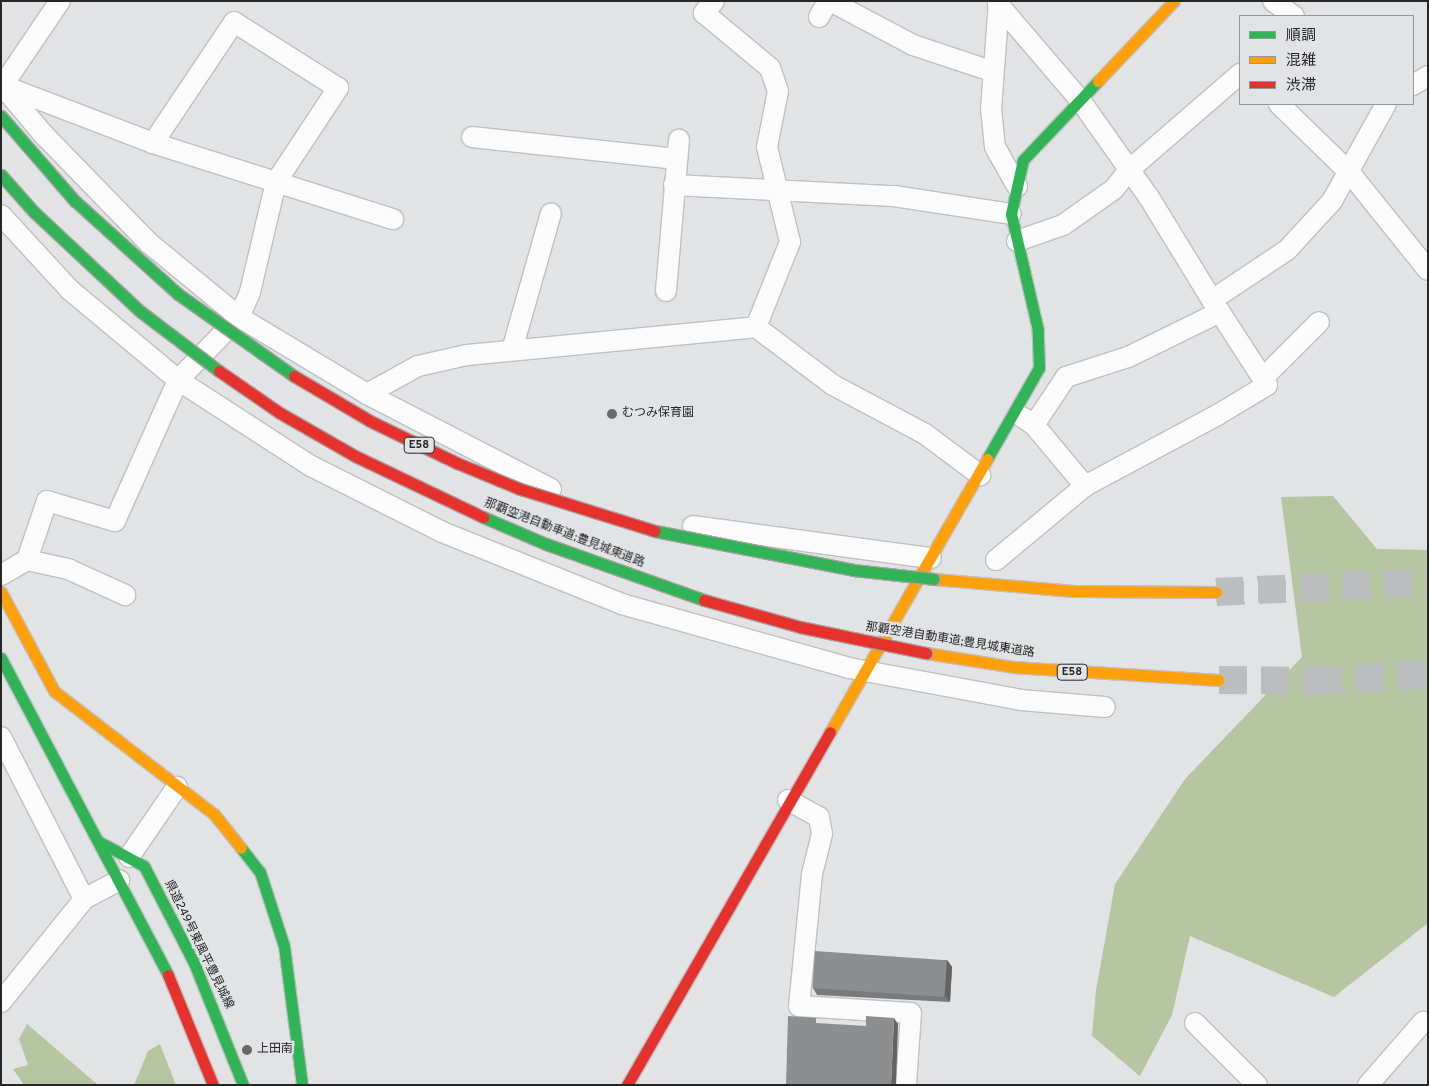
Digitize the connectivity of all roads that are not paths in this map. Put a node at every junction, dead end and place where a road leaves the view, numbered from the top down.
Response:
1 (60, 1) edge
2 (714, 1) edge
3 (1174, 1) edge
4 (999, 3) edge
5 (826, 7) edge
6 (991, 71) junction
7 (1239, 75) edge
8 (1428, 76) edge
9 (1414, 84) edge
10 (2, 86) edge
11 (1080, 100) junction
12 (1385, 105) edge
13 (1288, 108) edge
14 (1, 116) edge
15 (472, 138) dead end
16 (153, 143) junction
17 (1129, 170) junction
18 (1350, 173) junction
19 (1, 175) edge
20 (276, 182) junction
21 (674, 185) junction
22 (1017, 186) junction
23 (779, 192) junction
24 (551, 213) dead end
25 (1011, 214) junction
26 (1, 215) edge
27 (393, 219) dead end
28 (1017, 241) junction
29 (1428, 270) edge
30 (666, 291) dead end
31 (1216, 306) junction
32 (239, 317) junction
33 (1319, 322) dead end
34 (756, 327) junction
35 (512, 350) junction
36 (1263, 378) junction
37 (178, 380) junction
38 (367, 394) junction
39 (1014, 412) junction
40 (1034, 425) junction
41 (980, 475) junction
42 (1085, 486) junction
43 (931, 558) junction
44 (27, 560) junction
45 (996, 560) dead end
46 (1, 575) edge
47 (1, 592) edge
48 (1216, 592) tunnel mouth
49 (125, 596) dead end
50 (1, 658) edge
51 (864, 672) junction
52 (1219, 680) tunnel mouth
53 (1105, 707) dead end
54 (1, 737) edge
55 (177, 787) junction
56 (788, 800) junction
57 (98, 841) junction
58 (129, 857) junction
59 (119, 880) junction
60 (84, 899) junction
61 (1, 1002) edge
62 (1423, 1022) dead end
63 (1195, 1023) dead end
64 (1377, 1082) edge
65 (213, 1085) edge
66 (243, 1085) edge
67 (302, 1085) edge
68 (627, 1085) edge
69 (906, 1085) edge
70 (1257, 1085) edge

1 - 10 street
2 - 23 street
3 - 11 main road
4 - 6 street
4 - 11 street
5 - 6 street
6 - 22 street
7 - 17 street
8 - 9 street
10 - 16 street
10 - 32 street
11 - 17 street
11 - 22 main road
12 - 18 street
13 - 18 street
14 - 48 main road, E58, bridge
15 - 21 street
16 - 20 street
16 - 20 street
17 - 28 street
17 - 31 street
18 - 29 street
18 - 31 street
19 - 52 main road, 那覇空港自動車道;豊見城東道路 / E58, bridge
20 - 27 street
20 - 32 street
21 - 23 street
21 - 30 street
22 - 25 main road
23 - 25 street
23 - 34 street
24 - 35 street
25 - 28 main road
26 - 37 street
28 - 39 main road
31 - 36 street
31 - 40 street
32 - 37 street
32 - 38 street
33 - 36 street
34 - 35 street
34 - 41 street
35 - 38 street
36 - 42 street
37 - 44 street
37 - 51 street
38 - 43 street
39 - 40 street
39 - 41 main road
40 - 42 street
41 - 43 main road
42 - 45 street
43 - 51 main road
44 - 46 street
44 - 49 street
47 - 55 main road
50 - 57 main road
51 - 53 street
51 - 56 main road
54 - 60 street
55 - 58 street
55 - 67 main road
56 - 68 main road
56 - 69 street
57 - 58 main road, 県道249号東風平豊見城線
57 - 59 main road
58 - 66 main road, 県道249号東風平豊見城線
59 - 60 street
59 - 65 main road
60 - 61 street
62 - 64 street
63 - 70 street

